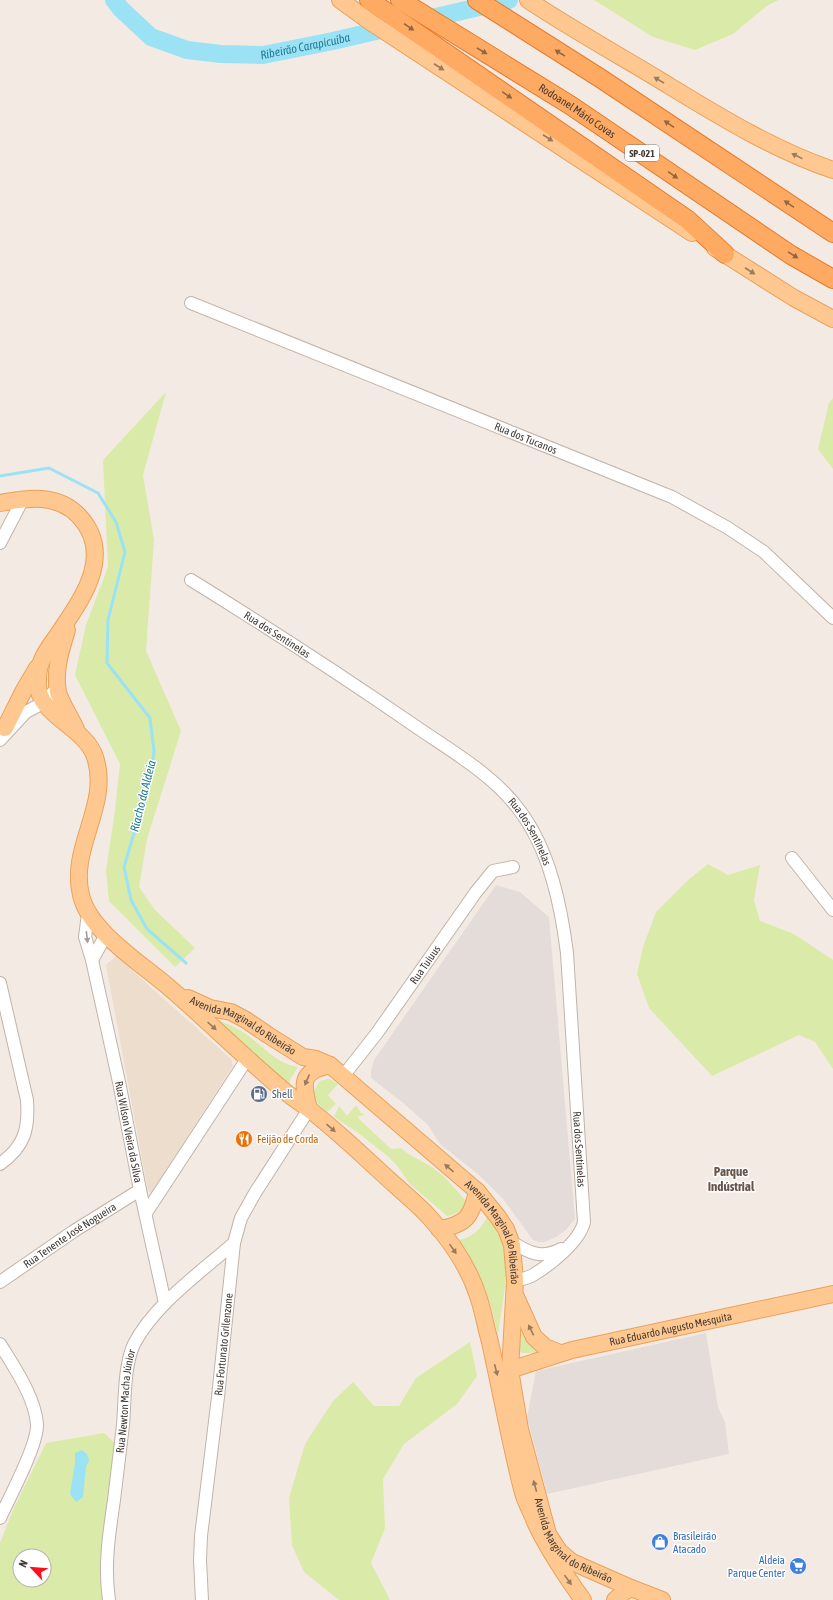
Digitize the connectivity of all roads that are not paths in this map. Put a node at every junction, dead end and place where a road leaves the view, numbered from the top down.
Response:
1 (340, 0) edge
2 (369, 0) edge
3 (477, 0) edge
4 (530, 2) edge
5 (400, 7) edge
6 (833, 170) edge
7 (833, 233) edge
8 (724, 254) junction
9 (833, 279) edge
10 (191, 303) dead end
11 (833, 319) edge
12 (23, 499) junction
13 (0, 503) edge
14 (0, 543) edge
15 (191, 580) dead end
16 (74, 610) junction
17 (833, 618) edge
18 (41, 662) junction
19 (37, 684) junction
20 (58, 687) junction
21 (43, 702) junction
22 (77, 732) junction
23 (2, 736) edge
24 (792, 858) dead end
25 (513, 867) dead end
26 (833, 910) edge
27 (88, 914) junction
28 (106, 935) junction
29 (92, 960) junction
30 (0, 983) edge
31 (172, 990) junction
32 (247, 1059) junction
33 (330, 1064) junction
34 (344, 1075) junction
35 (309, 1109) junction
36 (0, 1164) edge
37 (140, 1190) junction
38 (477, 1191) junction
39 (146, 1213) junction
40 (439, 1229) junction
41 (510, 1241) junction
42 (234, 1243) junction
43 (569, 1245) junction
44 (0, 1282) edge
45 (515, 1288) junction
46 (833, 1294) edge
47 (165, 1303) junction
48 (0, 1344) edge
49 (560, 1353) junction
50 (510, 1370) junction
51 (0, 1518) edge
52 (631, 1588) junction
53 (109, 1600) edge
54 (202, 1600) edge
55 (583, 1600) edge
56 (615, 1600) edge
57 (662, 1600) edge

1 -> 8 main road
2 - 5 highway
7 -> 3 highway
6 -> 4 main road
5 -> 8 highway
5 -> 9 highway, Rodoanel Mário Covas / SP-021
8 -> 11 main road
10 - 17 street, Rua dos Tucanos
12 - 13 main road, Avenida Marginal do Ribeirão
12 - 14 street
12 - 16 main road, Avenida Marginal do Ribeirão
15 - 43 street, Rua dos Sentinelas
16 - 18 main road, Avenida Marginal do Ribeirão
16 - 20 main road, Avenida Marginal do Ribeirão
18 - 19 main road, Avenida Marginal do Ribeirão
18 - 23 main road
19 - 21 main road, Avenida Marginal do Ribeirão
19 - 23 street
20 - 21 street
20 - 22 main road, Avenida Marginal do Ribeirão
21 - 22 main road, Avenida Marginal do Ribeirão
21 - 23 street
22 - 27 main road, Avenida Marginal do Ribeirão
24 - 26 street
25 - 34 street, Rua Tuiuus
27 - 28 main road, Avenida Marginal do Ribeirão
27 -> 29 street, Rua Wilson Vieira da Silva
28 - 29 street
28 - 31 main road, Avenida Marginal do Ribeirão
29 - 37 street, Rua Wilson Vieira da Silva
30 - 36 street
31 -> 32 main road, Avenida Marginal do Ribeirão
31 - 33 main road, Avenida Marginal do Ribeirão
32 - 35 main road, Avenida Marginal do Ribeirão
32 - 39 street
33 - 34 main road, Avenida Marginal do Ribeirão
33 -> 35 main road
38 -> 34 main road, Avenida Marginal do Ribeirão
35 -> 40 main road, Avenida Marginal do Ribeirão
35 - 42 street, Rua Fortunato Grilenzone
37 - 39 street, Rua Wilson Vieira da Silva
37 - 44 street, Rua Tenente José Nogueira
38 - 40 main road
38 - 41 main road, Avenida Marginal do Ribeirão
39 - 47 street, Rua Wilson Vieira da Silva
40 -> 55 main road, Avenida Marginal do Ribeirão
41 - 43 street, Rua dos Sentinelas
41 - 45 main road, Avenida Marginal do Ribeirão
42 - 47 street, Rua Newton Macha Júnior
42 - 54 street, Rua Fortunato Grilenzone
43 - 45 street, Rua dos Sentinelas
49 -> 45 main road
45 - 50 main road, Avenida Marginal do Ribeirão
46 - 49 main road, Rua Eduardo Augusto Mesquita
47 - 53 street, Rua Newton Macha Júnior
48 - 51 street
49 - 50 main road, Rua Eduardo Augusto Mesquita
52 -> 50 main road, Avenida Marginal do Ribeirão
52 - 56 main road
52 - 57 main road, Avenida Marginal do Ribeirão

